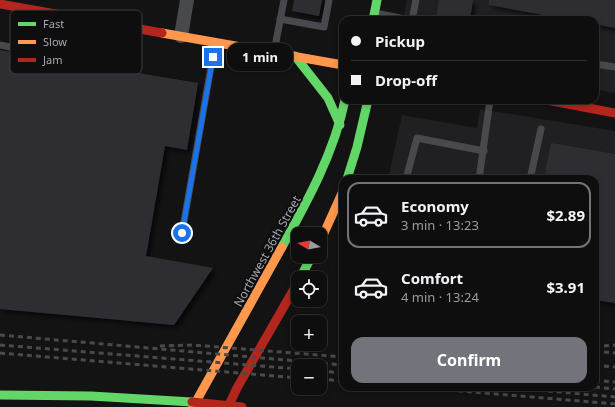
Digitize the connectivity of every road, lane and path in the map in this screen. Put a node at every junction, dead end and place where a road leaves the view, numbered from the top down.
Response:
1 (187, 0) edge
2 (284, 0) edge
3 (329, 0) edge
4 (377, 0) edge
5 (416, 0) edge
6 (0, 4) edge
7 (33, 10) edge
8 (374, 16) edge
9 (412, 16) edge
10 (280, 19) junction
11 (142, 29) edge
12 (181, 36) junction
13 (216, 42) junction
14 (0, 45) edge
15 (10, 47) edge
16 (274, 52) junction
17 (295, 56) junction
18 (339, 64) edge
19 (599, 65) edge
20 (615, 67) edge
21 (344, 104) edge
22 (367, 104) edge
23 (490, 104) edge
24 (568, 104) edge
25 (615, 113) edge
26 (340, 125) junction
27 (540, 129) dead end
28 (484, 151) junction
29 (348, 175) edge
30 (407, 175) edge
31 (481, 175) edge
32 (531, 175) edge
33 (339, 200) edge
34 (327, 227) edge
35 (182, 233) dead end
36 (291, 294) edge
37 (0, 395) edge
38 (194, 405) edge
39 (228, 406) edge
40 (242, 407) edge

1 - 12 street
2 - 10 lane
3 - 10 lane
4 - 8 main road
5 - 9 lane
6 - 7 main road
10 - 16 lane
11 - 12 main road
12 - 13 main road
13 - 16 main road
13 - 35 lane
14 - 15 lane
16 - 17 main road
17 - 18 main road
17 - 26 main road
19 - 20 lane
21 - 26 main road, Northwest 36th Street
22 - 29 main road
23 - 28 lane
24 - 25 main road
26 - 38 main road, Northwest 36th Street
27 - 32 lane
28 - 30 lane
28 - 31 lane
33 - 34 main road
36 - 39 main road
37 - 38 main road
38 - 39 main road
39 - 40 main road

